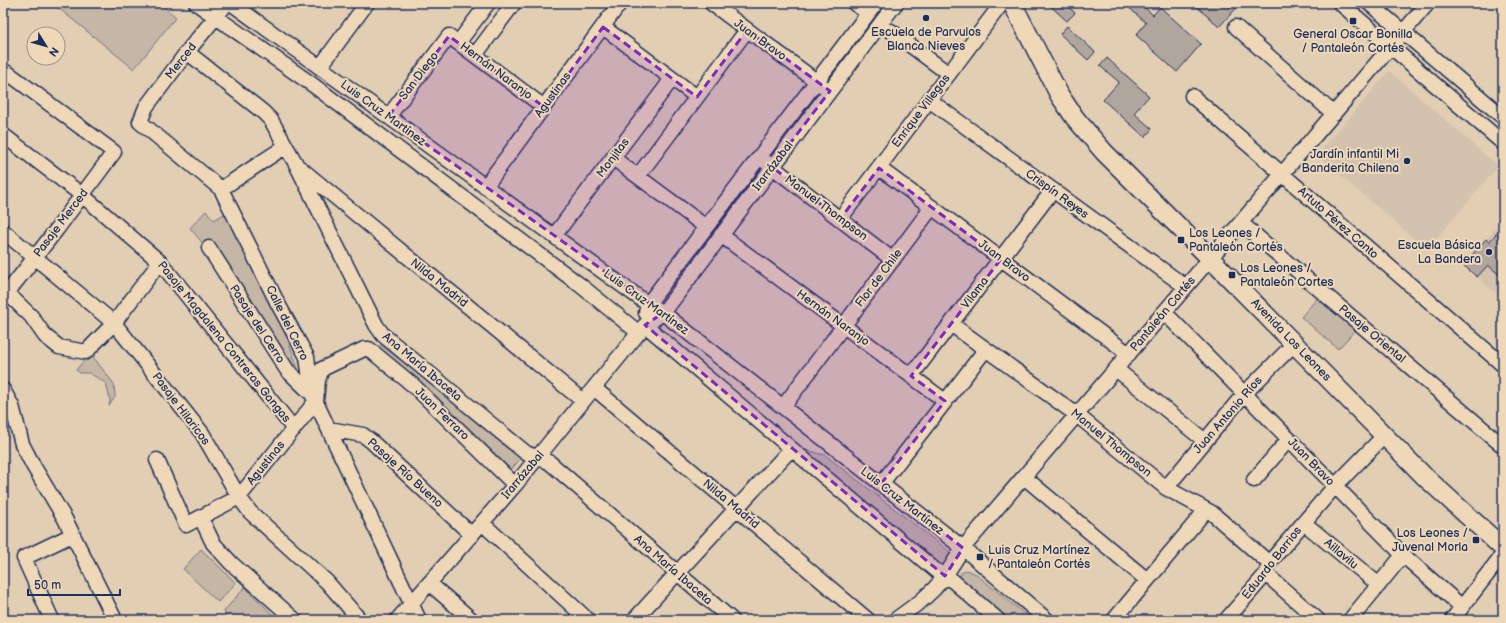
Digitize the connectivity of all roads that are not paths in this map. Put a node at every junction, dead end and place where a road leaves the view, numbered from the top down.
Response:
1 (196, 3) edge
2 (227, 3) edge
3 (231, 3) edge
4 (367, 3) edge
5 (488, 3) edge
6 (514, 3) edge
7 (620, 3) edge
8 (711, 3) edge
9 (854, 3) edge
10 (896, 3) edge
11 (1002, 3) edge
12 (1012, 3) edge
13 (1340, 3) edge
14 (1370, 3) edge
15 (1428, 3) edge
16 (246, 7) edge
17 (872, 8) edge
18 (216, 17) junction
19 (603, 27) junction
20 (1236, 27) dead end
21 (747, 30) junction
22 (891, 31) dead end
23 (1404, 32) junction
24 (454, 40) junction
25 (1391, 47) junction
26 (187, 52) junction
27 (475, 55) junction
28 (320, 67) junction
29 (8, 73) dead end
30 (949, 74) junction
31 (672, 79) junction
32 (816, 81) junction
33 (830, 91) junction
34 (1192, 96) dead end
35 (696, 97) junction
36 (929, 100) junction
37 (544, 107) junction
38 (1334, 114) junction
39 (388, 117) junction
40 (1503, 117) edge
41 (140, 122) joint
42 (3, 135) edge
43 (1503, 143) edge
44 (286, 146) junction
45 (759, 157) junction
46 (613, 158) junction
47 (296, 164) junction
48 (772, 167) junction
49 (879, 168) junction
50 (1282, 174) junction
51 (638, 176) junction
52 (485, 186) junction
53 (221, 189) junction
54 (1053, 190) junction
55 (82, 195) junction
56 (932, 207) junction
57 (840, 219) junction
58 (1241, 223) junction
59 (706, 227) junction
60 (3, 231) edge
61 (554, 236) junction
62 (721, 236) junction
63 (209, 248) dead end
64 (35, 257) junction
65 (1211, 258) junction
66 (1001, 259) junction
67 (893, 260) junction
68 (160, 262) junction
69 (1186, 288) junction
70 (5, 291) edge
71 (648, 304) junction
72 (663, 312) junction
73 (1164, 312) junction
74 (114, 323) junction
75 (951, 324) junction
76 (843, 326) junction
77 (642, 329) junction
78 (1294, 344) junction
79 (986, 349) junction
80 (1128, 354) junction
81 (1503, 365) edge
82 (1116, 369) junction
83 (911, 376) junction
84 (594, 388) junction
85 (3, 390) edge
86 (1244, 394) junction
87 (314, 397) junction
88 (583, 401) junction
89 (945, 401) junction
90 (783, 407) junction
91 (1077, 415) junction
92 (294, 429) junction
93 (329, 429) junction
94 (1384, 436) junction
95 (1289, 439) junction
96 (1205, 441) junction
97 (1503, 446) edge
98 (792, 449) junction
99 (538, 458) junction
100 (157, 460) dead end
101 (1024, 477) junction
102 (1254, 480) dead end
103 (881, 484) junction
104 (516, 485) junction
105 (1335, 486) junction
106 (1166, 488) junction
107 (239, 497) junction
108 (736, 508) junction
109 (1206, 510) junction
110 (201, 518) junction
111 (1304, 522) junction
112 (482, 523) junction
113 (72, 535) junction
114 (472, 535) junction
115 (963, 548) junction
116 (1503, 548) edge
117 (1503, 554) edge
118 (1403, 556) junction
119 (1268, 569) junction
120 (677, 573) junction
121 (945, 576) junction
122 (1148, 580) junction
123 (429, 583) junction
124 (1378, 585) junction
125 (411, 604) junction
126 (1462, 607) junction
127 (52, 620) edge
128 (115, 620) edge
129 (295, 620) edge
130 (360, 620) edge
131 (397, 620) edge
132 (419, 620) edge
133 (472, 620) edge
134 (588, 620) edge
135 (634, 620) edge
136 (732, 620) edge
137 (868, 620) edge
138 (895, 620) edge
139 (998, 620) edge
140 (1047, 620) edge
141 (1114, 620) edge
142 (1226, 620) edge
143 (1318, 620) edge
144 (1350, 620) edge
145 (1452, 620) edge

1 - 18 street, Luis Cruz Martínez
2 - 18 street, Merced
3 - 16 street, Luis Cruz Martínez
4 - 28 street
5 - 24 street, San Diego
6 - 27 street
7 - 19 street, Agustinas
8 - 21 street, Juan Bravo
9 - 17 street
10 - 33 street, Irarrázabal
11 - 30 street, Enrique Villegas
12 - 65 main road, Avenida Los Leones
13 - 25 street
14 - 23 street
15 - 23 street, Pantaleón Cortés
16 - 28 street, Luis Cruz Martínez
17 - 32 street, Irarrázabal
18 - 26 street, Merced
18 - 77 street, Luis Cruz Martínez
19 - 31 street
19 - 37 street, Agustinas
20 - 38 street
21 - 32 street, Juan Bravo
21 - 35 street
22 - 30 street
23 - 25 street, Pantaleón Cortés
23 - 40 street
24 - 27 street, Hernán Naranjo
24 - 39 street, San Diego
25 - 38 street, Pantaleón Cortés
25 - 43 street
26 - 41 street, Merced
26 - 44 street, Ana María Ibaceta
27 - 37 street, Hernán Naranjo
28 - 39 street, Luis Cruz Martínez
29 - 55 street, Pasaje Merced
30 - 36 street, Enrique Villegas
31 - 35 street
31 - 46 street, Monjitas
32 - 33 street, Juan Bravo
32 - 45 street, Irarrázabal
33 - 48 street, Irarrázabal
34 - 50 street, Artuto Pérez Canto
35 - 51 street
36 - 49 street, Enrique Villegas
36 - 54 street, Crispín Reyes
37 - 52 street, Agustinas
38 - 50 street, Pantaleón Cortés
39 - 52 street, Luis Cruz Martínez
41 - 53 street, Calle del Cerro
42 - 55 street, Pasaje Magdalena Contreras Gangas
44 - 47 street, Ana María Ibaceta
44 - 53 street
45 - 48 street, Manuel Thompson
45 - 59 street, Irarrázabal
46 - 51 street
46 - 61 street, Monjitas
47 - 88 street, Nilda Madrid
47 - 99 street, Ana María Ibaceta
48 - 57 street, Manuel Thompson
48 - 62 street, Irarrázabal
49 - 56 street, Juan Bravo
49 - 57 street, Enrique Villegas
50 - 58 street, Pantaleón Cortés
50 - 81 street, Artuto Pérez Canto
51 - 59 street
52 - 61 street, Luis Cruz Martínez
53 - 87 street, Calle del Cerro
54 - 66 street, Vilama
54 - 69 street, Crispín Reyes
55 - 64 street, Pasaje Merced
55 - 68 street, Pasaje Magdalena Contreras Gangas
56 - 66 street, Juan Bravo
56 - 67 street, Flor de Chile
57 - 67 street, Manuel Thompson
58 - 65 street, Pantaleón Cortés
58 - 97 street, Pasaje Oriental
59 - 71 street, Irarrázabal
60 - 64 street, Pasaje Hilaricos
61 - 71 street, Luis Cruz Martínez
62 - 72 street, Irarrázabal
62 - 76 street, Hernán Naranjo
63 - 87 street, Pasaje del Cerro
64 - 70 street, Pasaje Merced
64 - 74 street, Pasaje Hilaricos
65 - 69 street, Pantaleón Cortés
65 - 78 main road, Avenida Los Leones
66 - 75 street, Vilama
66 - 80 street, Juan Bravo
67 - 76 street, Flor de Chile
68 - 74 street
68 - 92 street, Pasaje Magdalena Contreras Gangas
69 - 73 street, Pantaleón Cortés
70 - 74 street
71 - 72 street, Luis Cruz Martínez
71 - 77 street, Irarrázabal
72 - 77 street, Irarrázabal
72 - 90 street, Luis Cruz Martínez
73 - 80 street, Pantaleón Cortés
73 - 86 street, Juan Bravo
74 - 107 street, Pasaje Hilaricos
75 - 79 street, Manuel Thompson
75 - 83 street, Vilama
76 - 83 street, Hernán Naranjo
76 - 90 street, Flor de Chile
77 - 84 street, Irarrázabal
77 - 98 street, Luis Cruz Martínez
78 - 86 street, Juan Antonio Ríos
78 - 94 main road, Avenida Los Leones
79 - 89 street
79 - 91 street, Manuel Thompson
80 - 82 street, Pantaleón Cortés
82 - 91 street, Pantaleón Cortés
82 - 96 street
83 - 89 street, Hernán Naranjo
84 - 88 street, Irarrázabal
84 - 108 street, Nilda Madrid
85 - 113 street
86 - 95 street, Juan Bravo
86 - 96 street, Juan Antonio Ríos
87 - 92 street, Agustinas
87 - 93 street, Calle del Cerro
87 - 104 street, Juan Ferraro
88 - 99 street, Irarrázabal
89 - 103 street
90 - 103 street, Luis Cruz Martínez
91 - 101 street, Pantaleón Cortés
91 - 106 street, Manuel Thompson
92 - 107 street, Agustinas
93 - 114 street, Pasaje Río Bueno
93 - 125 street, Calle del Cerro
94 - 105 street, Eduardo Barrios
94 - 116 main road, Avenida Los Leones
95 - 102 street
95 - 105 street, Juan Bravo
96 - 106 street, Juan Antonio Ríos
98 - 108 street
98 - 121 street, Luis Cruz Martínez
99 - 104 street, Irarrázabal
99 - 120 street, Ana María Ibaceta
100 - 110 street, Agustinas
101 - 115 street, Pantaleón Cortés
101 - 122 street
103 - 115 street, Luis Cruz Martínez
104 - 112 street, Irarrázabal
105 - 111 street, Eduardo Barrios
105 - 118 street, Juan Bravo
106 - 109 street, Manuel Thompson
107 - 110 street, Agustinas
107 - 130 street, Pasaje Hilaricos
108 - 120 street
108 - 137 street, Nilda Madrid
109 - 119 street, Manuel Thompson
109 - 122 street
110 - 129 street
111 - 119 street, Eduardo Barrios
111 - 124 street, Aillavilu
112 - 114 street, Irarrázabal
112 - 134 street
113 - 127 street
113 - 128 street
114 - 123 street, Irarrázabal
115 - 121 street, Pantaleón Cortés
115 - 140 street, Luis Cruz Martínez
117 - 126 street
118 - 124 street
118 - 126 street, Juan Bravo
119 - 142 street, Eduardo Barrios
119 - 143 street, Manuel Thompson
120 - 135 street
120 - 136 street, Ana María Ibaceta
121 - 138 street, Pantaleón Cortés
121 - 139 street, Luis Cruz Martínez
122 - 141 street
123 - 125 street, Irarrázabal
123 - 133 street
124 - 144 street
125 - 131 street, Irarrázabal
125 - 132 street, Calle del Cerro
126 - 145 street

